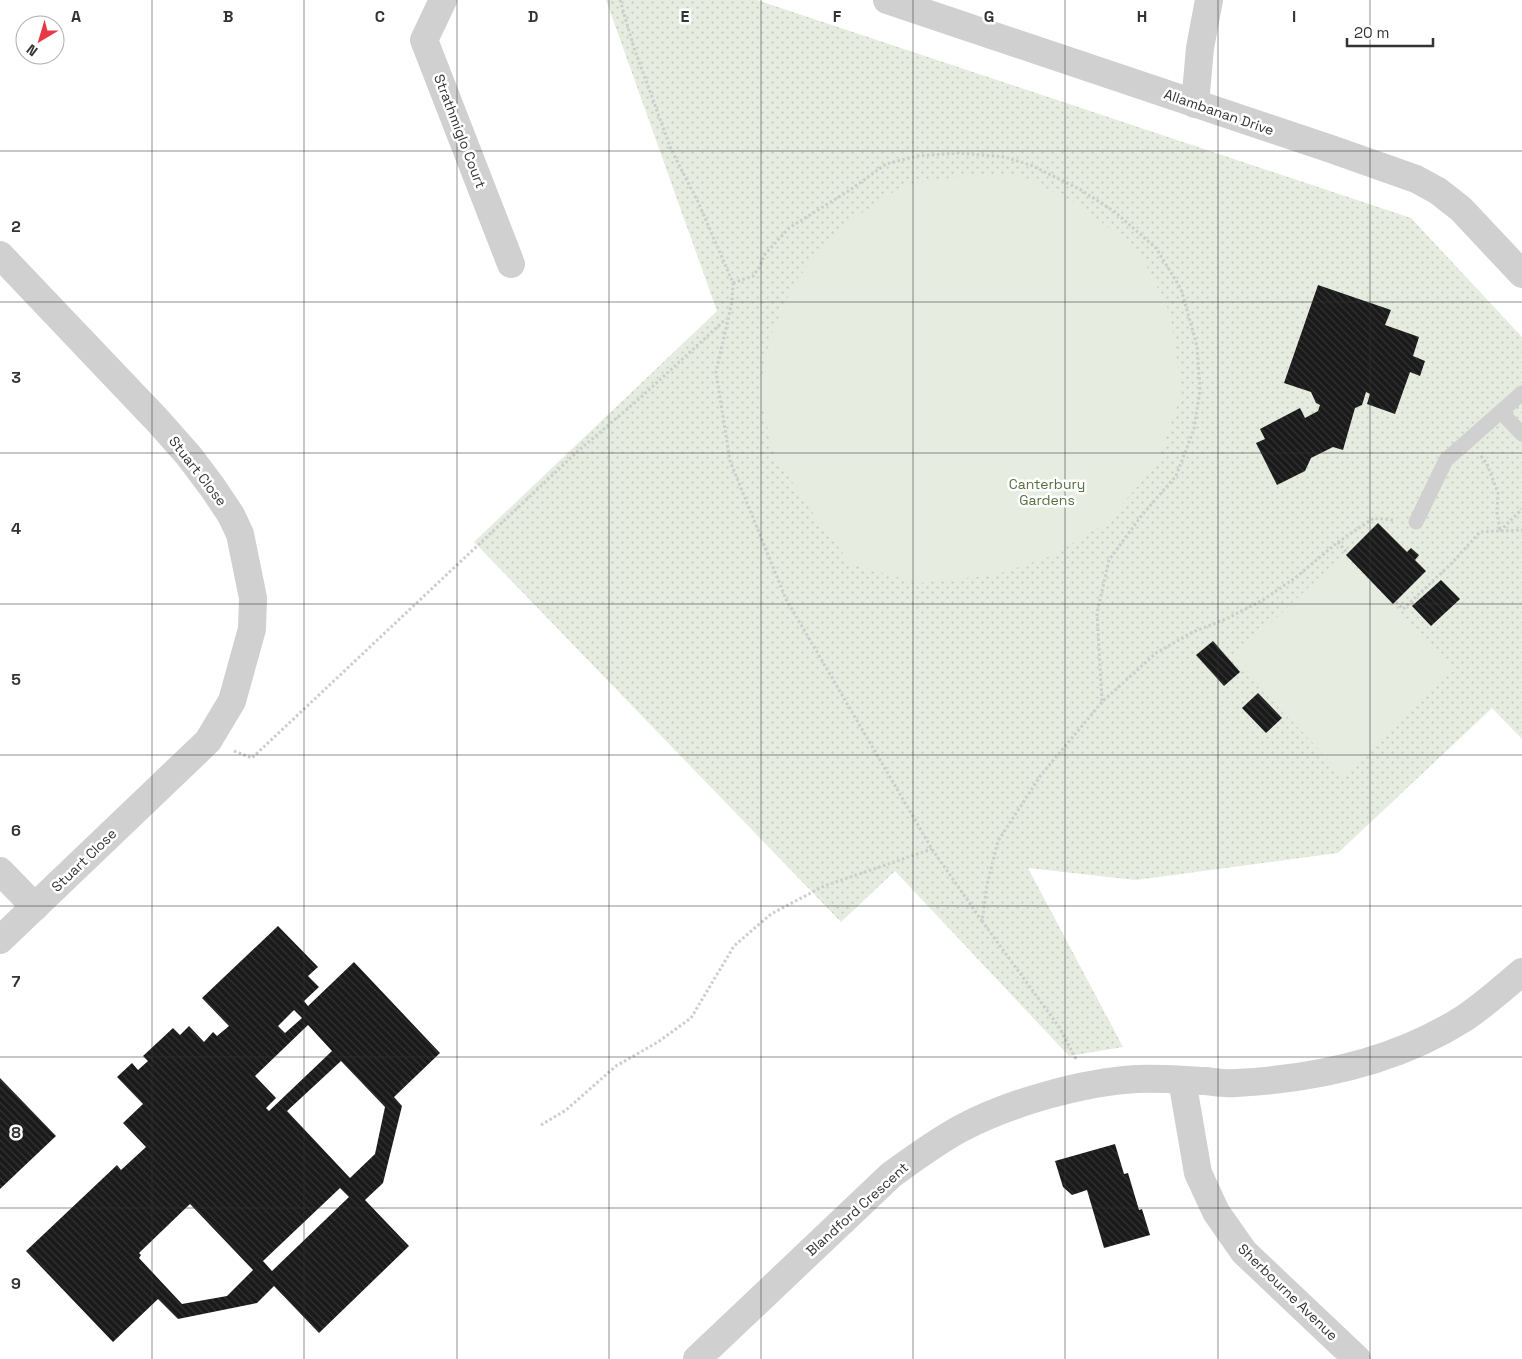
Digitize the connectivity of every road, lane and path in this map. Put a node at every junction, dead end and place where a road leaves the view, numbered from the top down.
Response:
1 (444, 0) edge
2 (620, 0) edge
3 (887, 0) edge
4 (1209, 0) edge
5 (1195, 104) junction
6 (0, 255) edge
7 (511, 264) dead end
8 (1522, 274) edge
9 (733, 283) junction
10 (727, 318) junction
11 (1522, 393) edge
12 (1501, 412) junction
13 (1522, 434) edge
14 (1469, 440) junction
15 (1522, 509) edge
16 (1416, 522) joint
17 (1522, 530) edge
18 (1500, 531) junction
19 (1338, 542) junction
20 (1347, 553) dead end
21 (1396, 602) dead end
22 (1102, 702) junction
23 (208, 741) junction
24 (932, 848) junction
25 (0, 871) edge
26 (35, 907) junction
27 (982, 922) junction
28 (0, 940) edge
29 (1522, 972) edge
30 (1182, 1080) junction
31 (1092, 1086) junction
32 (541, 1125) dead end
33 (697, 1359) edge
34 (1357, 1359) edge

1 - 7 street, Strathmiglo Court
2 - 9 path
3 - 5 street, Allambanan Drive
4 - 5 street
5 - 8 street, Allambanan Drive
6 - 23 street, Stuart Close
9 - 10 path
9 - 22 path
10 - 23 path
10 - 24 path
11 - 12 lane
12 - 13 lane
12 - 14 lane
14 - 16 lane
14 - 18 path
15 - 18 path
16 - 19 path
17 - 18 path
18 - 21 path
19 - 20 path
19 - 22 path
22 - 27 path
23 - 26 street, Stuart Close
24 - 27 path
24 - 32 path
25 - 26 street
26 - 28 street, Stuart Close
27 - 31 path
29 - 30 street, Blandford Crescent
30 - 31 street, Blandford Crescent
30 - 34 street, Sherbourne Avenue
31 - 33 street, Blandford Crescent

